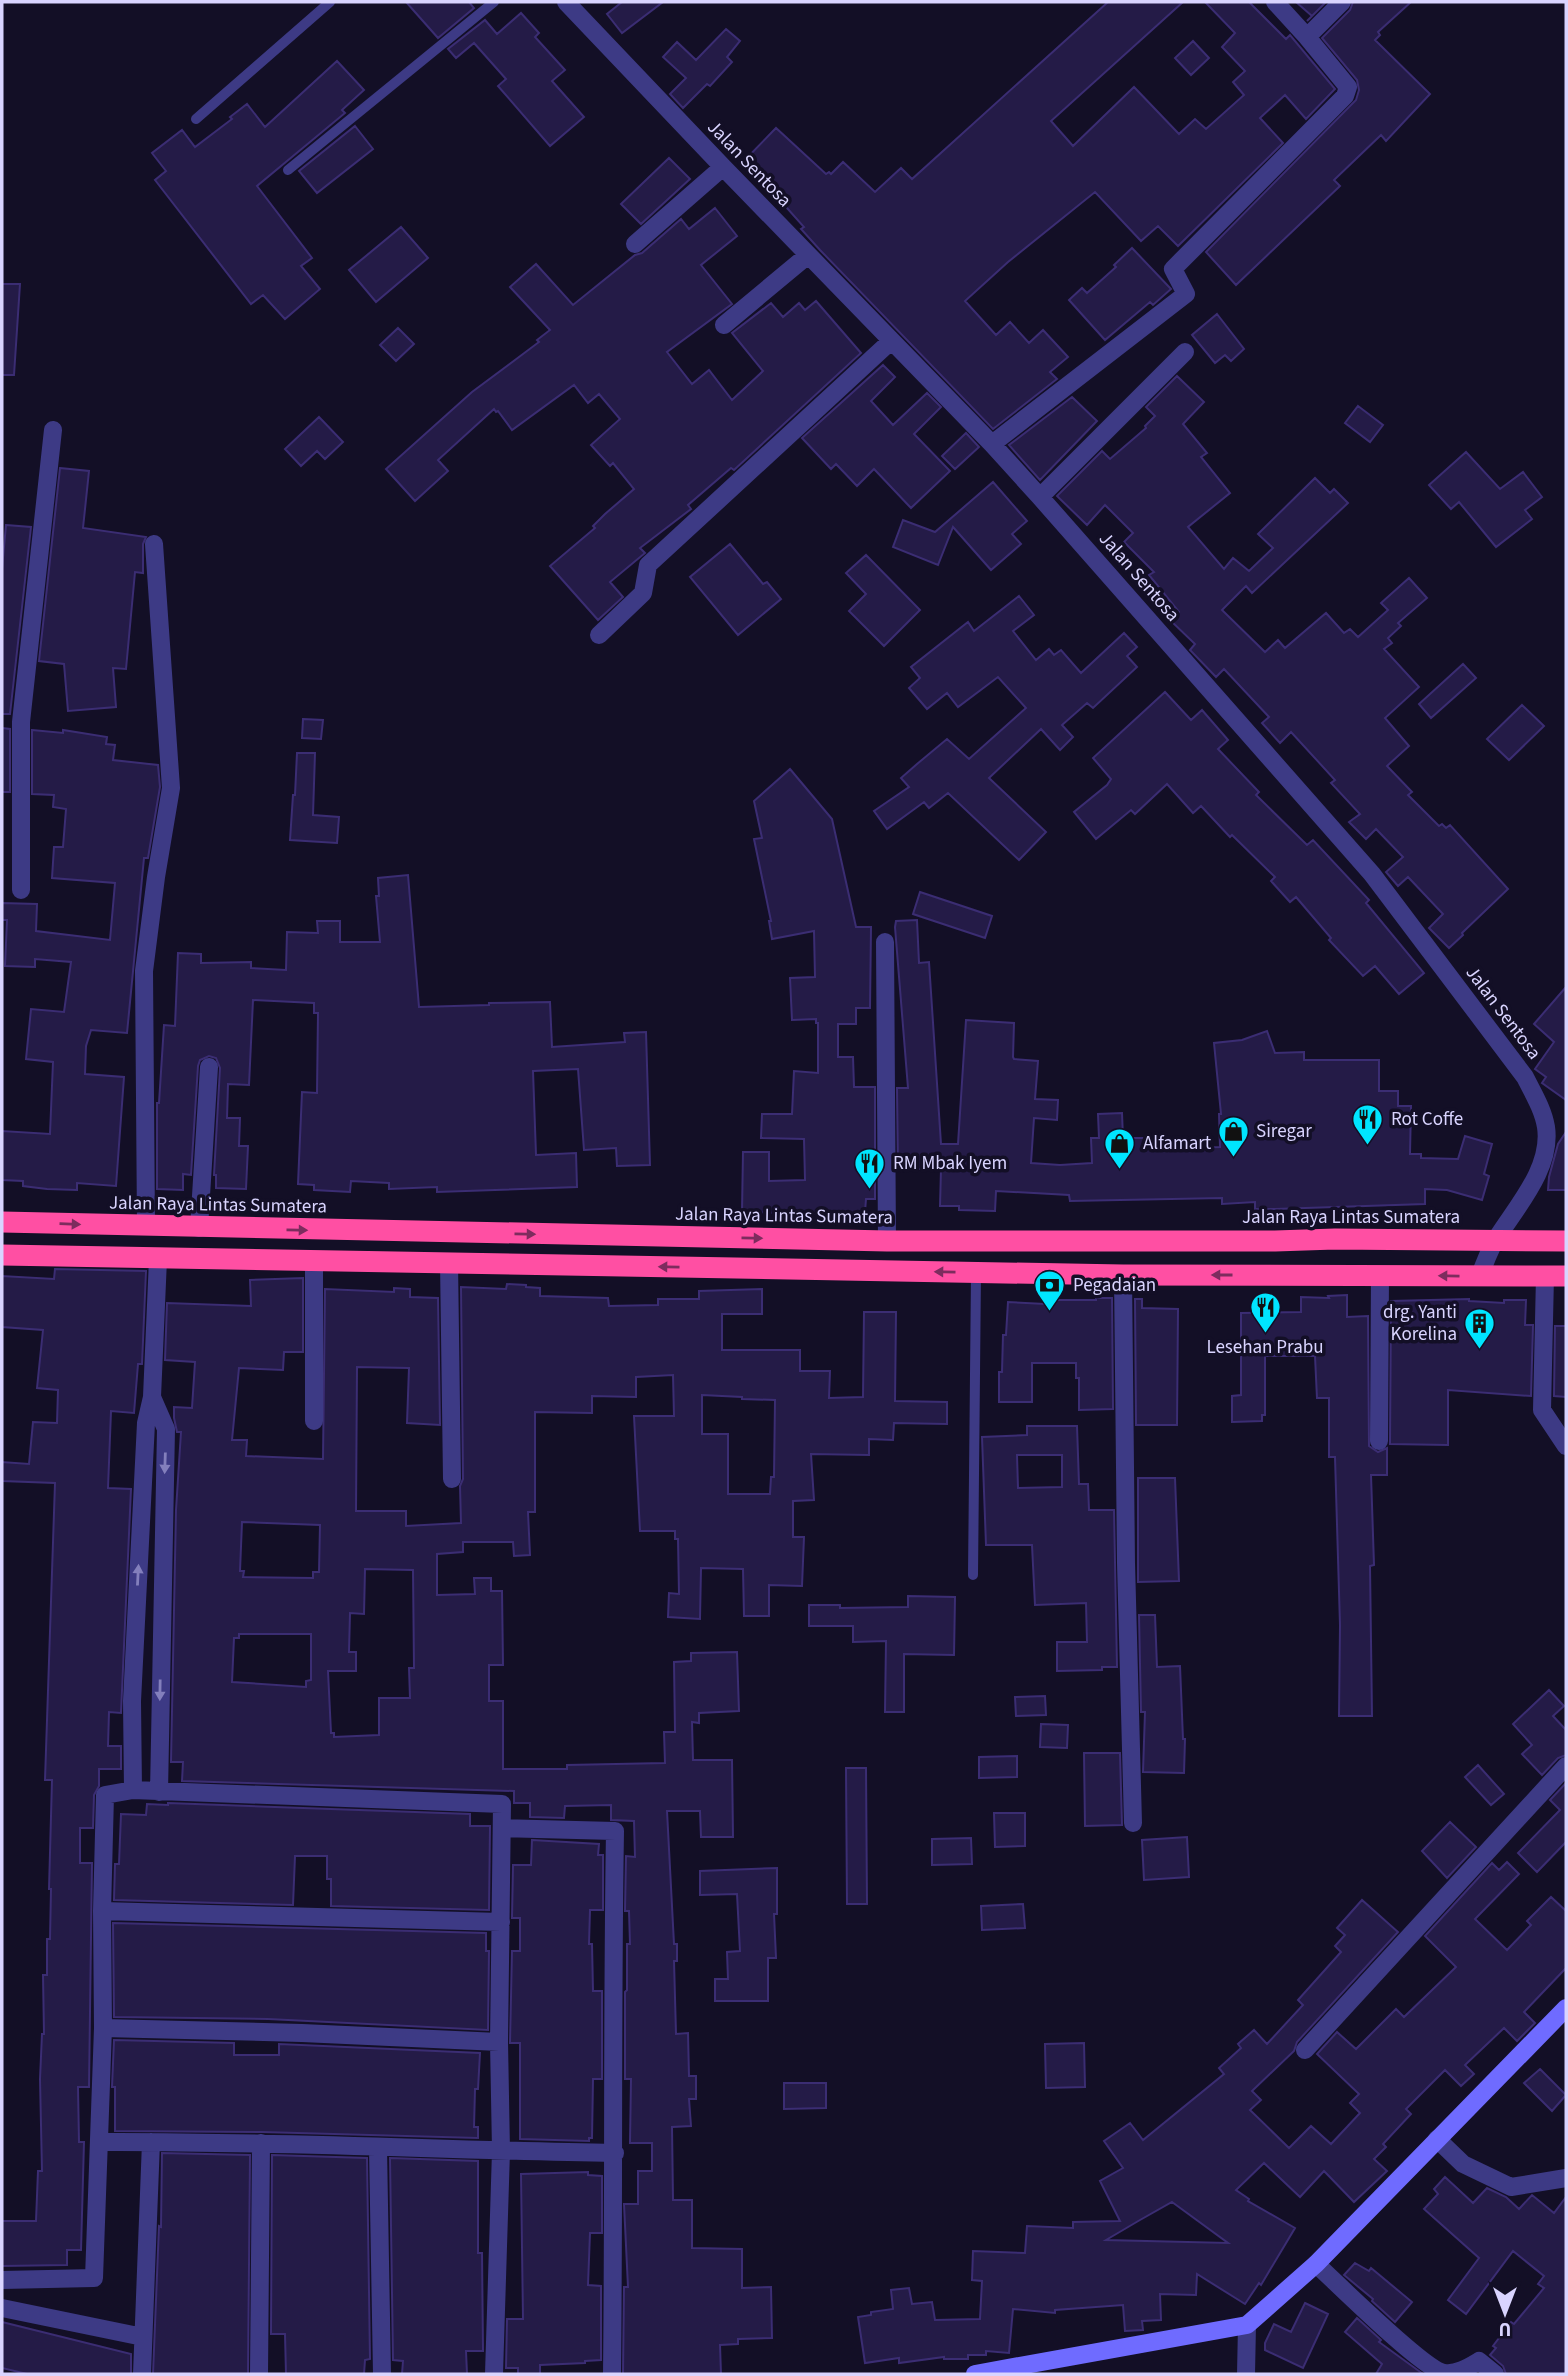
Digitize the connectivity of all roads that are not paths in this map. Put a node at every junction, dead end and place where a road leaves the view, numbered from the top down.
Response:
1 (330, 2) edge
2 (494, 2) edge
3 (566, 2) edge
4 (1275, 2) edge
5 (1342, 2) edge
6 (1307, 37) junction
7 (196, 119) dead end
8 (723, 167) junction
9 (288, 170) dead end
10 (635, 244) dead end
11 (808, 255) junction
12 (724, 325) dead end
13 (891, 341) junction
14 (1185, 352) dead end
15 (53, 429) dead end
16 (992, 444) junction
17 (1040, 497) junction
18 (154, 544) dead end
19 (599, 635) dead end
20 (21, 890) dead end
21 (886, 942) dead end
22 (209, 1067) dead end
23 (2, 1222) edge
24 (146, 1226) junction
25 (199, 1228) junction
26 (1496, 1240) junction
27 (887, 1241) junction
28 (1566, 1241) edge
29 (2, 1255) edge
30 (158, 1259) junction
31 (314, 1260) junction
32 (449, 1262) junction
33 (976, 1273) junction
34 (1123, 1275) junction
35 (1380, 1275) junction
36 (1556, 1276) edge
37 (1479, 1277) junction
38 (152, 1397) junction
39 (314, 1421) dead end
40 (1379, 1441) dead end
41 (1566, 1446) edge
42 (453, 1479) dead end
43 (973, 1575) dead end
44 (136, 1618) junction
45 (161, 1618) junction
46 (1566, 1766) edge
47 (133, 1790) junction
48 (159, 1793) junction
49 (1133, 1823) dead end
50 (503, 1828) junction
51 (102, 1911) junction
52 (501, 1922) junction
53 (1566, 2008) edge
54 (103, 2028) junction
55 (499, 2042) junction
56 (1305, 2050) dead end
57 (1437, 2139) junction
58 (100, 2142) junction
59 (151, 2142) junction
60 (261, 2143) junction
61 (378, 2148) junction
62 (501, 2151) junction
63 (615, 2153) junction
64 (1566, 2178) edge
65 (1315, 2264) junction
66 (2, 2280) edge
67 (2, 2308) edge
68 (1247, 2325) junction
69 (143, 2337) junction
70 (142, 2374) edge
71 (259, 2374) edge
72 (382, 2374) edge
73 (494, 2374) edge
74 (612, 2374) edge
75 (975, 2374) edge
76 (1246, 2374) edge
77 (1495, 2374) edge

1 - 7 lane
2 - 9 lane
3 - 8 street, Jalan Sentosa
4 - 6 street
5 - 6 street
6 - 16 street
8 - 10 street
8 - 11 street, Jalan Sentosa
11 - 12 street
11 - 13 street, Jalan Sentosa
13 - 16 street, Jalan Sentosa
13 - 19 street
14 - 17 street
15 - 20 street
16 - 17 street, Jalan Sentosa
17 - 26 street, Jalan Sentosa
18 - 24 street
21 - 27 street
22 - 25 street
23 -> 24 highway, Jalan Raya Lintas Sumatera
24 - 25 highway, Jalan Raya Lintas Sumatera
25 -> 27 highway, Jalan Raya Lintas Sumatera
26 - 27 highway, Jalan Raya Lintas Sumatera
26 - 28 highway, Jalan Raya Lintas Sumatera
26 - 37 street, Jalan Sentosa
29 - 30 highway
30 - 31 highway
30 - 38 street
31 - 32 highway
31 - 39 street
33 -> 32 highway
32 - 42 street
33 - 34 highway
33 - 43 lane
35 -> 34 highway
34 - 49 street
37 -> 35 highway
35 - 40 street
36 - 37 highway
36 - 41 street
44 -> 38 street
38 -> 45 street
44 - 45 street
44 - 47 street
45 -> 48 street
46 - 56 street
47 - 48 street
47 - 51 street
48 - 50 street
50 - 52 street
50 - 63 street
51 - 52 street
51 - 54 street
52 - 55 street
53 - 57 street
54 - 55 street
54 - 58 street
55 - 62 street
57 - 64 street
57 - 65 street
58 - 59 street
58 - 66 street
59 - 60 street
59 - 69 street
60 - 61 street
60 - 71 street
61 - 62 street
61 - 72 street
62 - 63 street
62 - 73 street
63 - 74 street
65 - 68 street
65 - 77 street
67 - 69 street
68 - 75 street
68 - 76 street
69 - 70 street

